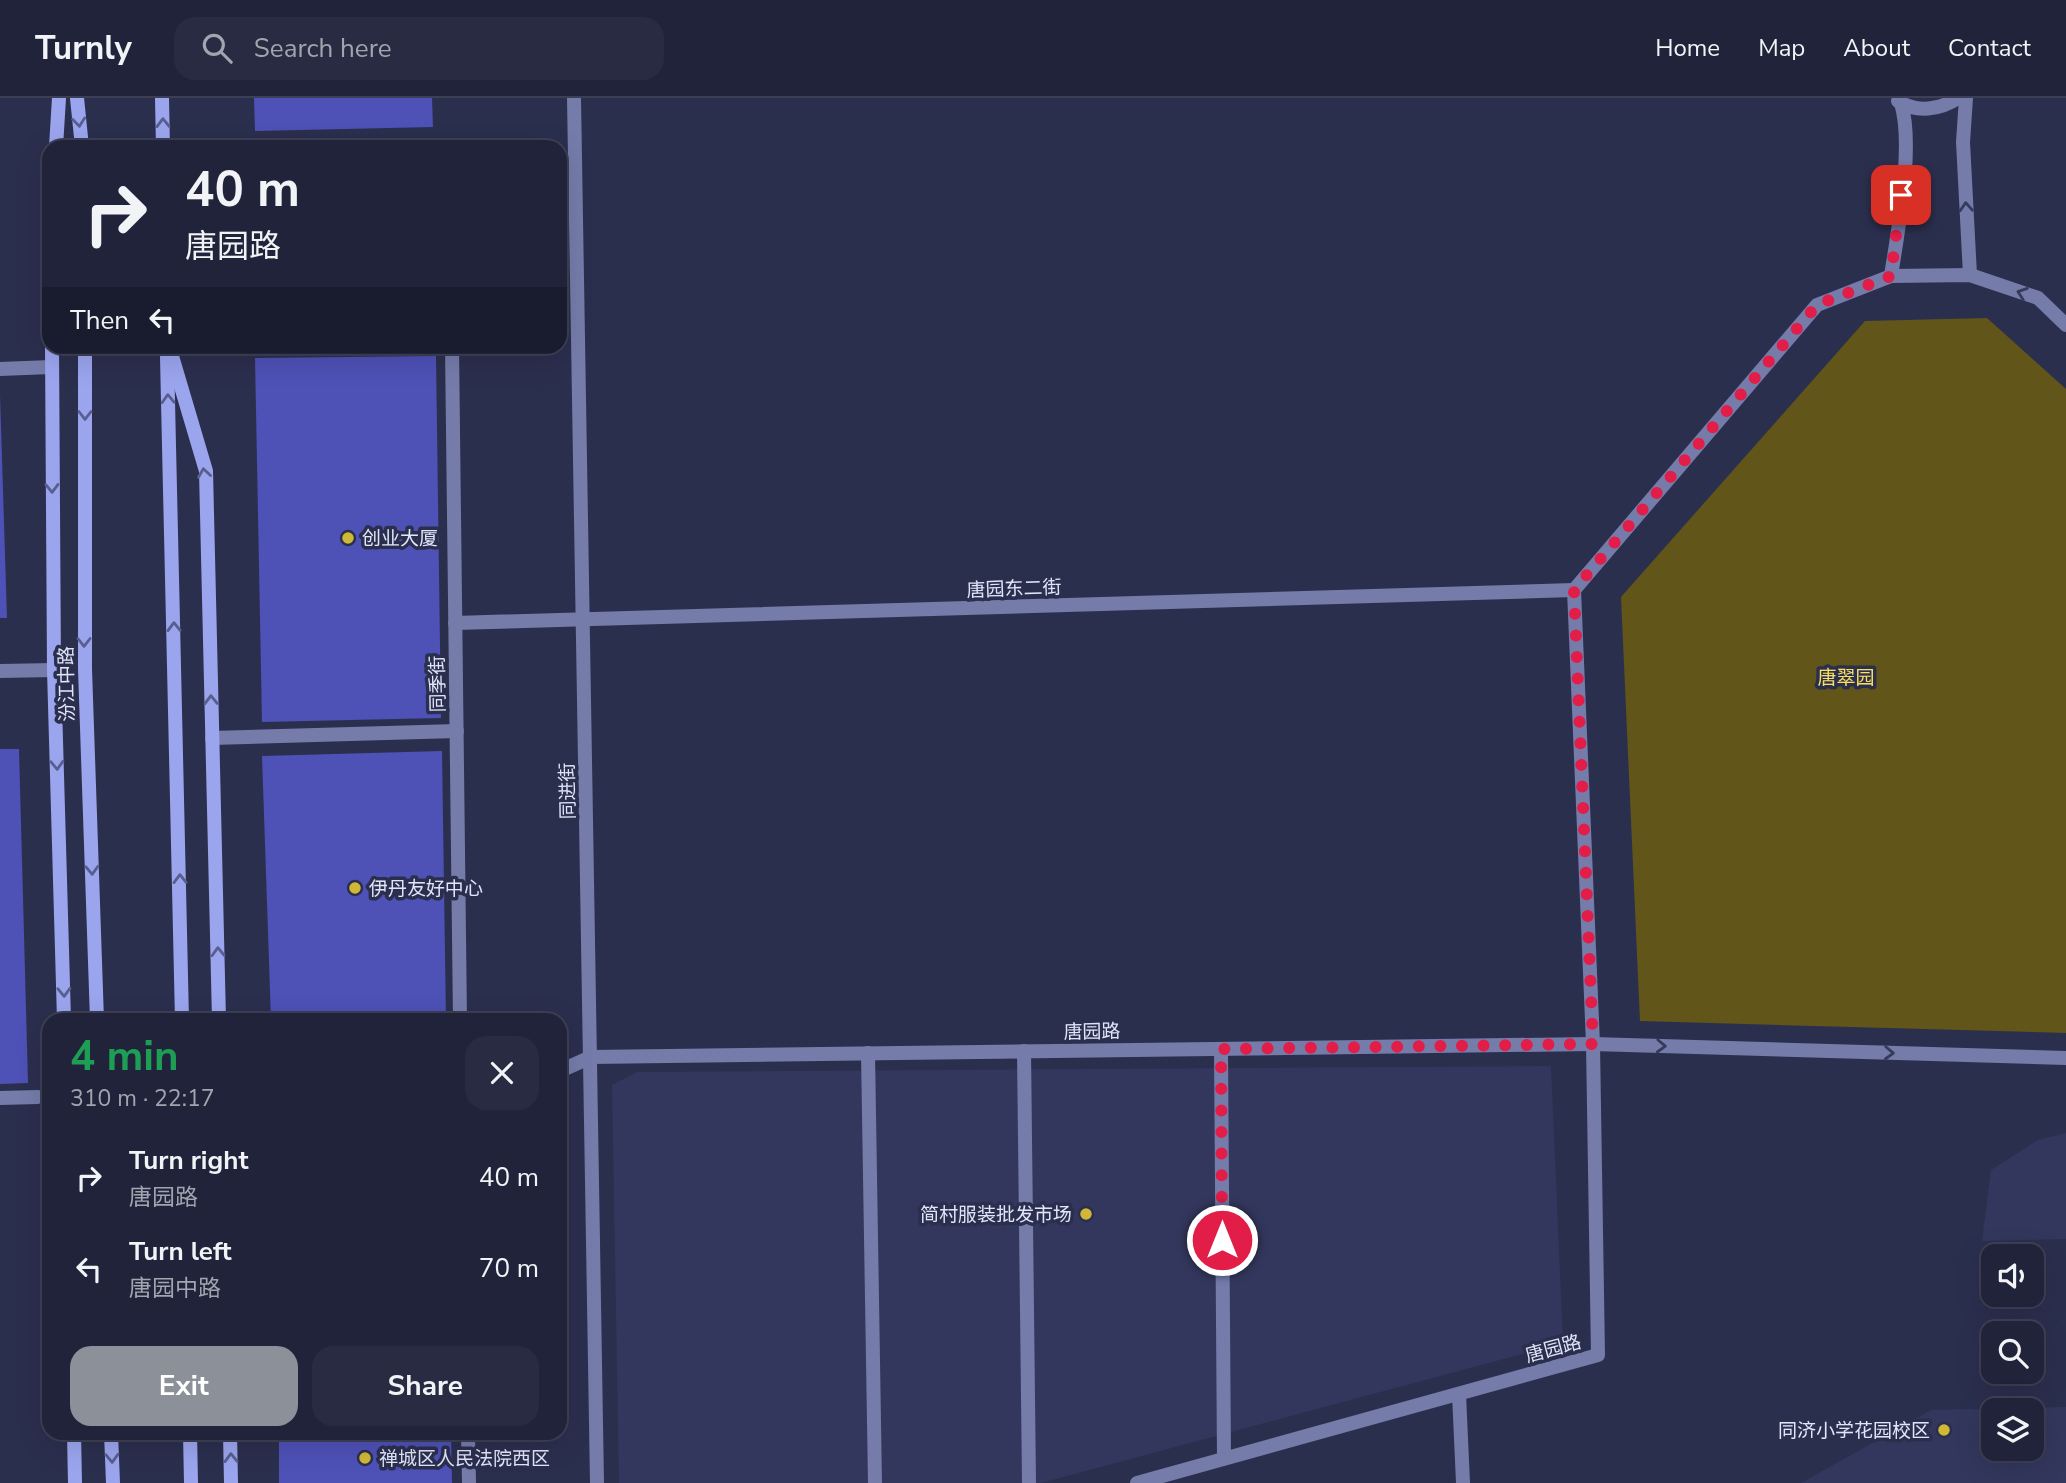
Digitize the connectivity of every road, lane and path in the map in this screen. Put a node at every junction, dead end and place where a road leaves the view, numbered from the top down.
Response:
1 (59, 98) edge
2 (77, 98) edge
3 (162, 98) edge
4 (574, 98) edge
5 (1958, 98) edge
6 (1966, 98) edge
7 (1897, 100) edge
8 (56, 140) edge
9 (81, 140) edge
10 (163, 140) edge
11 (1970, 275) junction
12 (1891, 276) junction
13 (2066, 325) edge
14 (52, 354) edge
15 (85, 354) edge
16 (168, 354) edge
17 (170, 354) edge
18 (452, 354) edge
19 (51, 367) junction
20 (0, 369) edge
21 (1574, 590) junction
22 (584, 620) junction
23 (455, 623) junction
24 (54, 670) junction
25 (0, 671) edge
26 (457, 731) junction
27 (212, 738) junction
28 (64, 1013) edge
29 (97, 1013) edge
30 (182, 1013) edge
31 (219, 1013) edge
32 (460, 1013) edge
33 (1593, 1044) junction
34 (1221, 1049) junction
35 (1024, 1051) junction
36 (868, 1053) junction
37 (591, 1057) junction
38 (2066, 1058) edge
39 (567, 1068) edge
40 (38, 1097) dead end
41 (0, 1098) edge
42 (1459, 1394) junction
43 (74, 1440) edge
44 (111, 1440) edge
45 (191, 1440) edge
46 (230, 1440) edge
47 (468, 1440) edge
48 (1224, 1458) junction
49 (75, 1483) edge
50 (113, 1483) edge
51 (191, 1483) edge
52 (231, 1483) edge
53 (469, 1483) edge
54 (597, 1483) edge
55 (874, 1483) edge
56 (1029, 1483) edge
57 (1137, 1483) edge
58 (1462, 1483) edge

1 - 8 main road
2 -> 9 main road
10 -> 3 main road
4 - 22 street, 同进街
5 - 7 street
11 -> 6 street
7 - 12 street
11 - 12 street
13 -> 11 street
12 - 21 street
14 - 19 main road
15 -> 29 main road, 汾江中路
30 -> 16 main road
27 -> 17 main road
18 - 23 street, 同季街
19 - 20 street
19 -> 24 main road
21 - 22 street, 唐园东二街
21 - 33 street
22 - 23 street, 唐园东二街
22 - 37 street, 同进街
23 - 26 street, 同季街
24 - 25 street
24 -> 28 main road
26 - 27 street
26 - 32 street, 同季街
31 -> 27 main road
33 - 34 street, 唐园路
33 -> 38 street, 唐园路
33 - 42 street, 唐园路
34 - 35 street, 唐园路
34 - 48 street
35 - 36 street, 唐园路
35 - 56 street
36 - 37 street, 唐园路
36 - 55 street
37 - 39 street
37 - 54 street, 同进街
40 - 41 street
42 - 48 street, 唐园路
42 - 58 street
43 - 49 main road
44 -> 50 main road
45 - 51 main road
52 -> 46 main road
47 - 53 street
48 - 57 street, 唐园路

